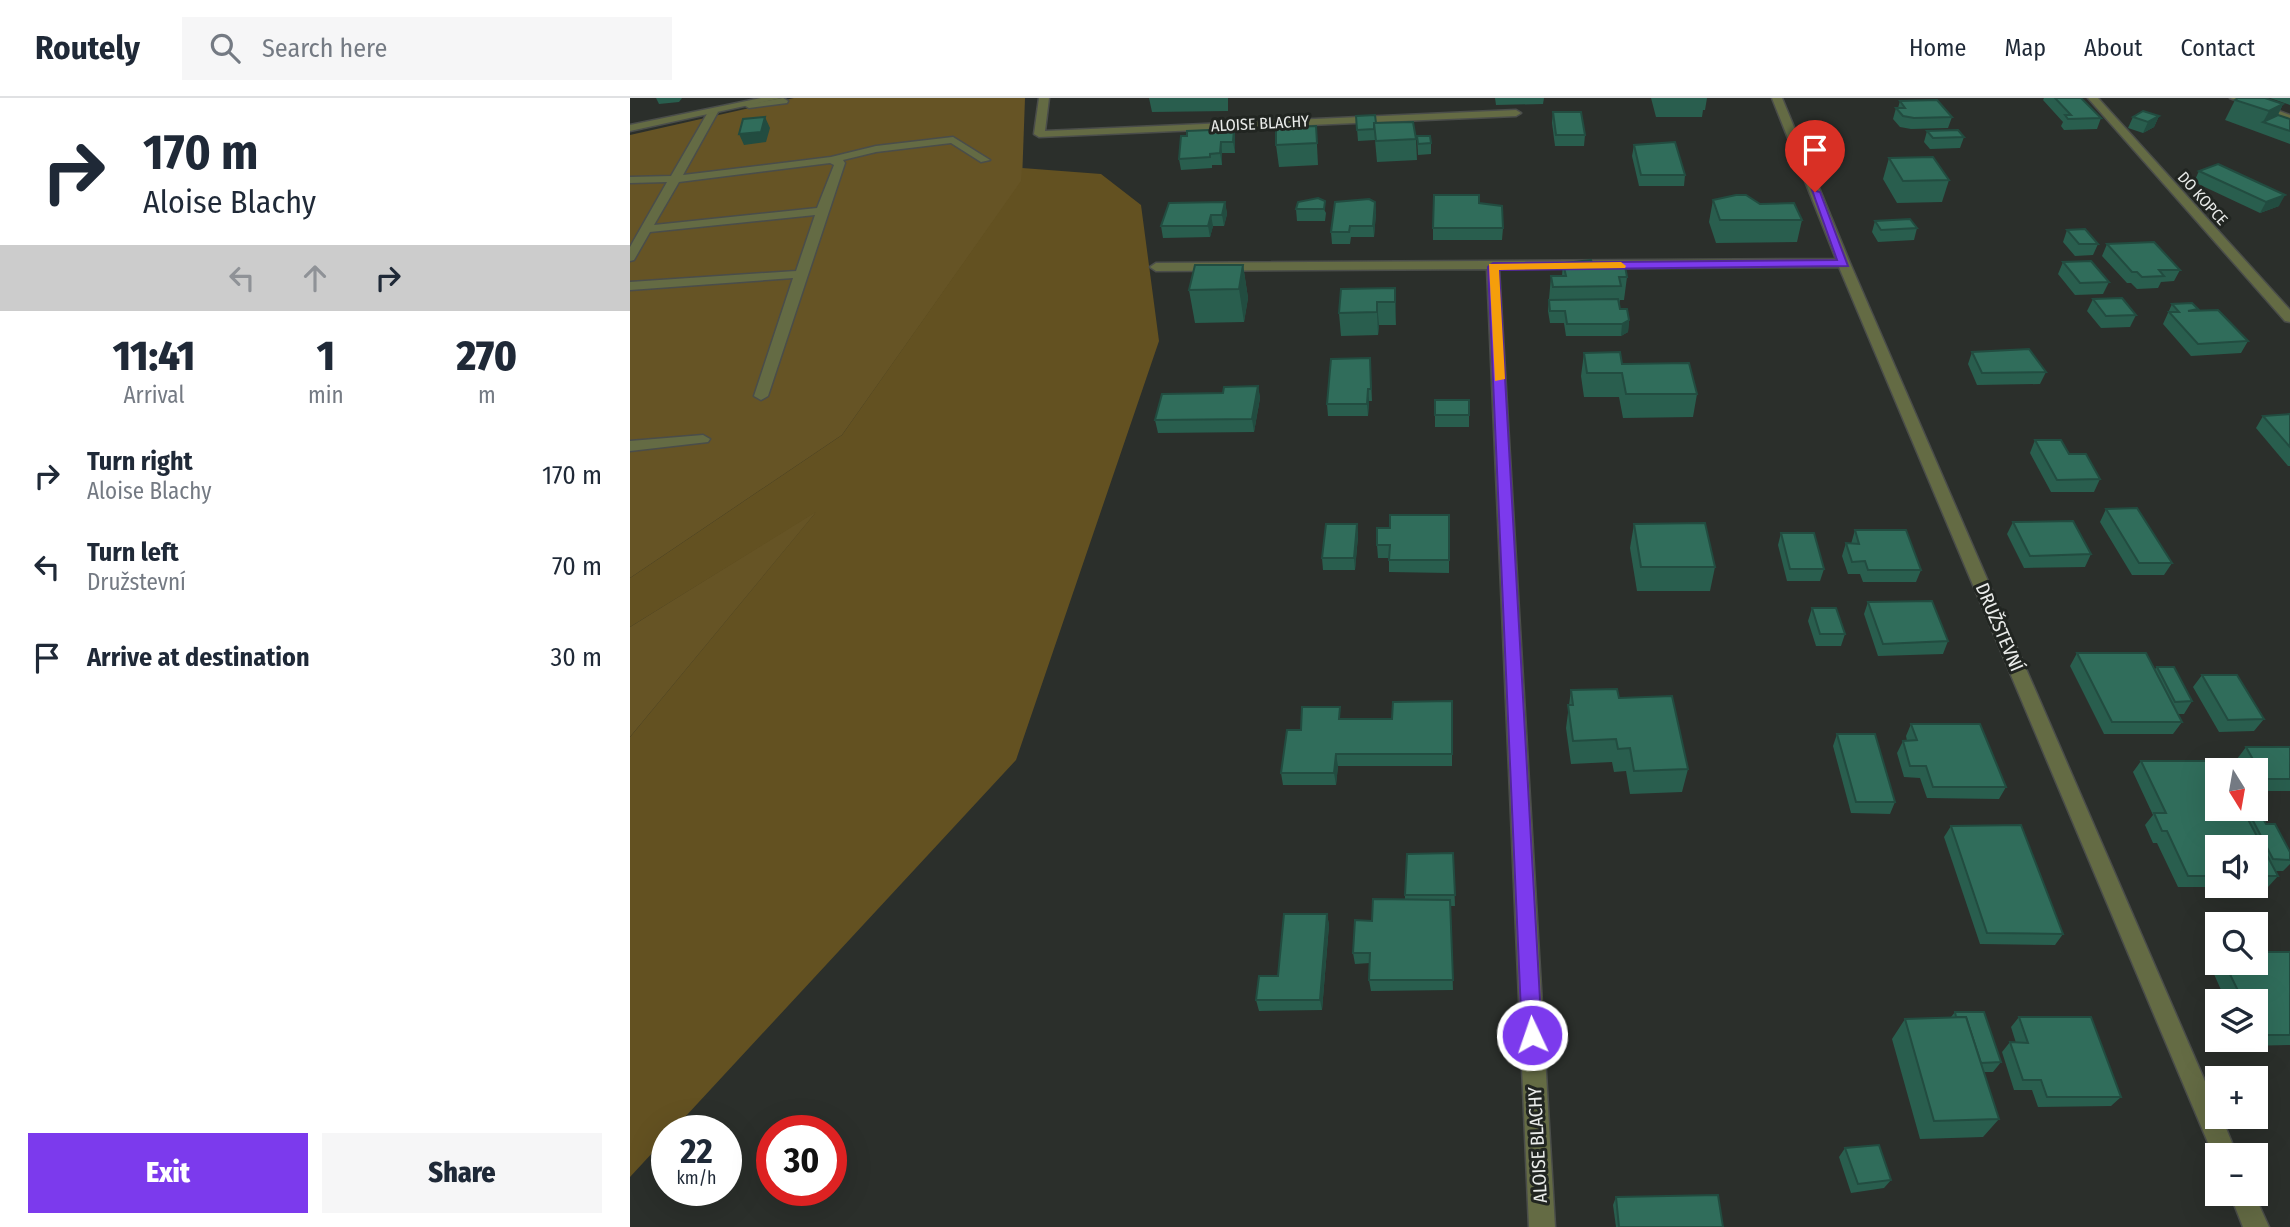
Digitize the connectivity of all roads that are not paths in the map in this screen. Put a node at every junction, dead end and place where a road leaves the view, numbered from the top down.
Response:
1 (1044, 98) edge
2 (1777, 98) edge
3 (2093, 98) edge
4 (2235, 98) edge
5 (779, 99) edge
6 (713, 112) junction
7 (1516, 113) dead end
8 (2290, 118) edge
9 (630, 128) edge
10 (831, 160) junction
11 (985, 160) dead end
12 (674, 179) junction
13 (630, 180) edge
14 (822, 211) junction
15 (645, 229) junction
16 (630, 257) edge
17 (1844, 263) junction
18 (1156, 267) dead end
19 (1493, 267) junction
20 (801, 274) junction
21 (630, 286) edge
22 (2290, 318) edge
23 (761, 396) dead end
24 (702, 439) dead end
25 (630, 446) edge
26 (2220, 1143) edge
27 (2247, 1206) edge
28 (1542, 1227) edge
29 (2256, 1227) edge

1 - 7 street, ALOISE BLACHY
2 - 17 street, DRUŽSTEVNÍ
3 - 22 street, DO KOPCE
4 - 8 street
5 - 6 street
6 - 9 street
6 - 12 street
10 - 11 street
10 - 12 street
10 - 14 street
12 - 13 street
12 - 15 street
14 - 15 street
14 - 20 street
15 - 16 street
17 - 19 street
17 - 26 street, DRUŽSTEVNÍ
18 - 19 street
19 - 28 street, ALOISE BLACHY
20 - 21 street
20 - 23 street
24 - 25 street
27 - 29 street

